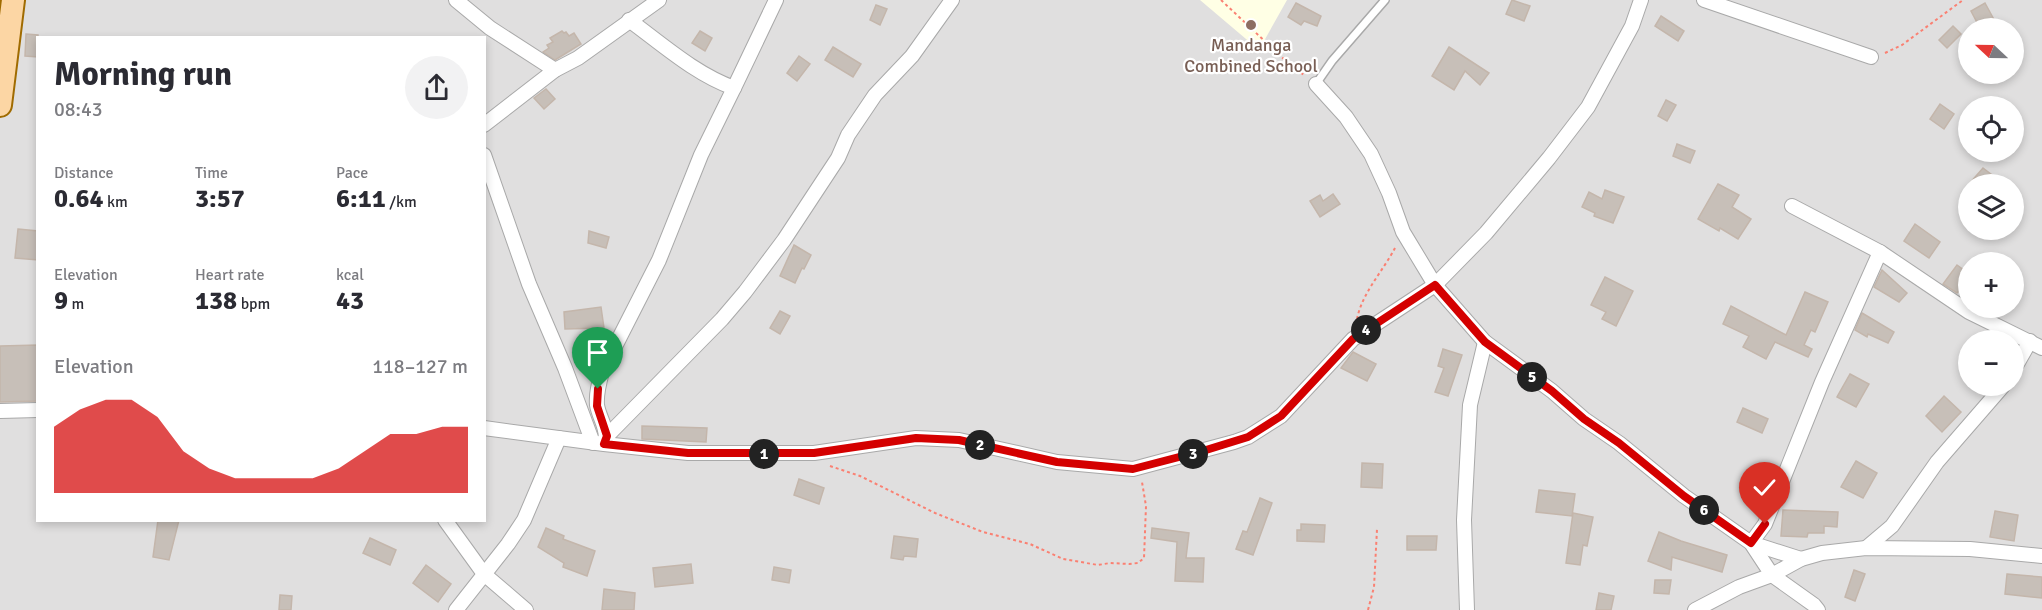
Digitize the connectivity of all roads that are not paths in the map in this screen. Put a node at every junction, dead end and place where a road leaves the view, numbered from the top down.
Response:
1 (13, 0) edge
2 (456, 0) edge
3 (659, 0) edge
4 (777, 0) edge
5 (952, 0) edge
6 (1385, 0) edge
7 (1641, 0) edge
8 (1704, 0) edge
9 (629, 20) junction
10 (1871, 57) road end
11 (555, 70) junction
12 (1316, 84) joint
13 (734, 88) junction
14 (0, 105) edge
15 (486, 123) edge
16 (486, 161) edge
17 (1792, 206) dead end
18 (1880, 252) junction
19 (1435, 285) junction
20 (1485, 342) junction
21 (2036, 345) edge
22 (2024, 359) edge
23 (1994, 396) edge
24 (36, 410) edge
25 (0, 411) edge
26 (486, 428) edge
27 (559, 438) junction
28 (601, 441) junction
29 (446, 522) edge
30 (1751, 543) junction
31 (1866, 548) junction
32 (2042, 556) edge
33 (1801, 559) junction
34 (484, 574) junction
35 (1772, 575) junction
36 (456, 610) edge
37 (526, 610) edge
38 (1467, 610) edge
39 (1695, 610) edge
40 (1818, 610) edge

1 - 14 main road
2 - 11 street
3 - 9 street
4 - 13 street
5 - 28 street
6 - 12 lane
7 - 19 street
8 - 10 street
9 - 11 street
9 - 13 street
11 - 15 street
12 - 19 street
13 - 28 street
16 - 28 street
17 - 18 street
18 - 21 street
18 - 30 street
19 - 20 street
19 - 28 street
20 - 30 street
20 - 38 street
21 - 22 street
23 - 31 street
24 - 25 street
26 - 27 street
27 - 28 street
27 - 34 street
29 - 34 street
30 - 33 street
30 - 35 street
31 - 32 street
31 - 33 street
33 - 35 street
34 - 36 street
34 - 37 street
35 - 39 street
35 - 40 street

